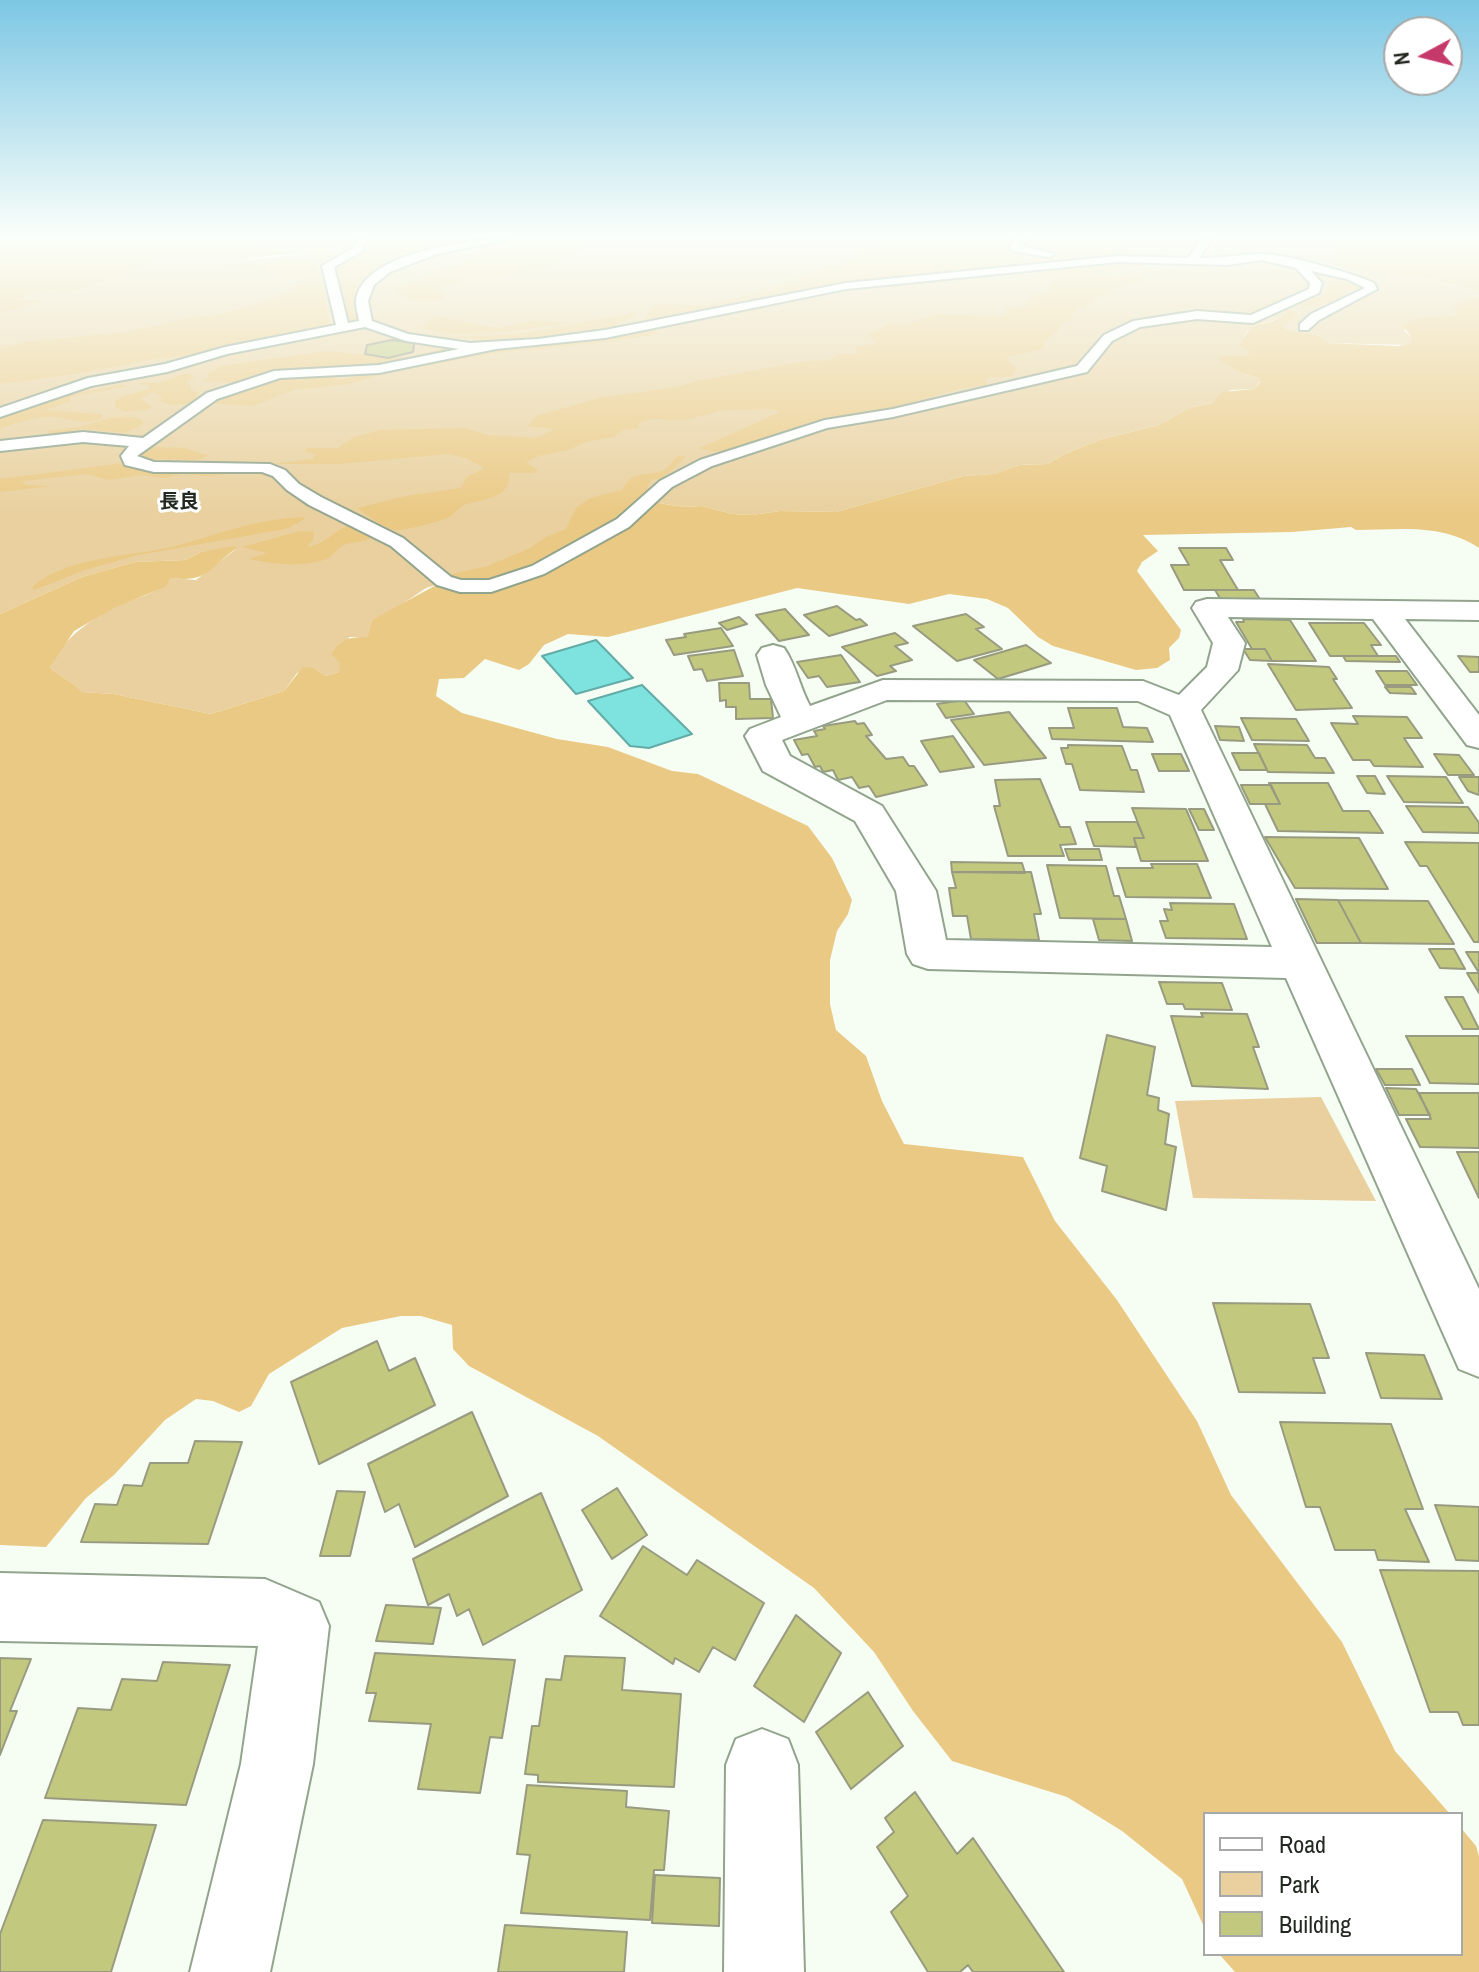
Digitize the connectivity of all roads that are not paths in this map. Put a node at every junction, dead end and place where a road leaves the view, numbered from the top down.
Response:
1 (327, 331) edge
2 (393, 331) edge
3 (620, 331) edge
4 (1122, 331) edge
5 (494, 346) junction
6 (0, 413) edge
7 (144, 443) junction
8 (0, 446) edge
9 (1382, 610) junction
10 (1479, 611) edge
11 (773, 655) dead end
12 (1184, 709) junction
13 (801, 722) junction
14 (1479, 738) edge
15 (1302, 963) junction
16 (1479, 1350) edge
17 (0, 1607) edge
18 (762, 1765) dead end
19 (230, 1972) edge
20 (764, 1972) edge

1 - 6 lane
2 - 5 lane
3 - 5 lane
4 - 7 lane
5 - 7 lane
7 - 8 lane
9 - 10 street
9 - 12 street
9 - 14 street
11 - 13 street
12 - 13 street
12 - 15 street
13 - 15 street
15 - 16 street
17 - 19 street
18 - 20 street

